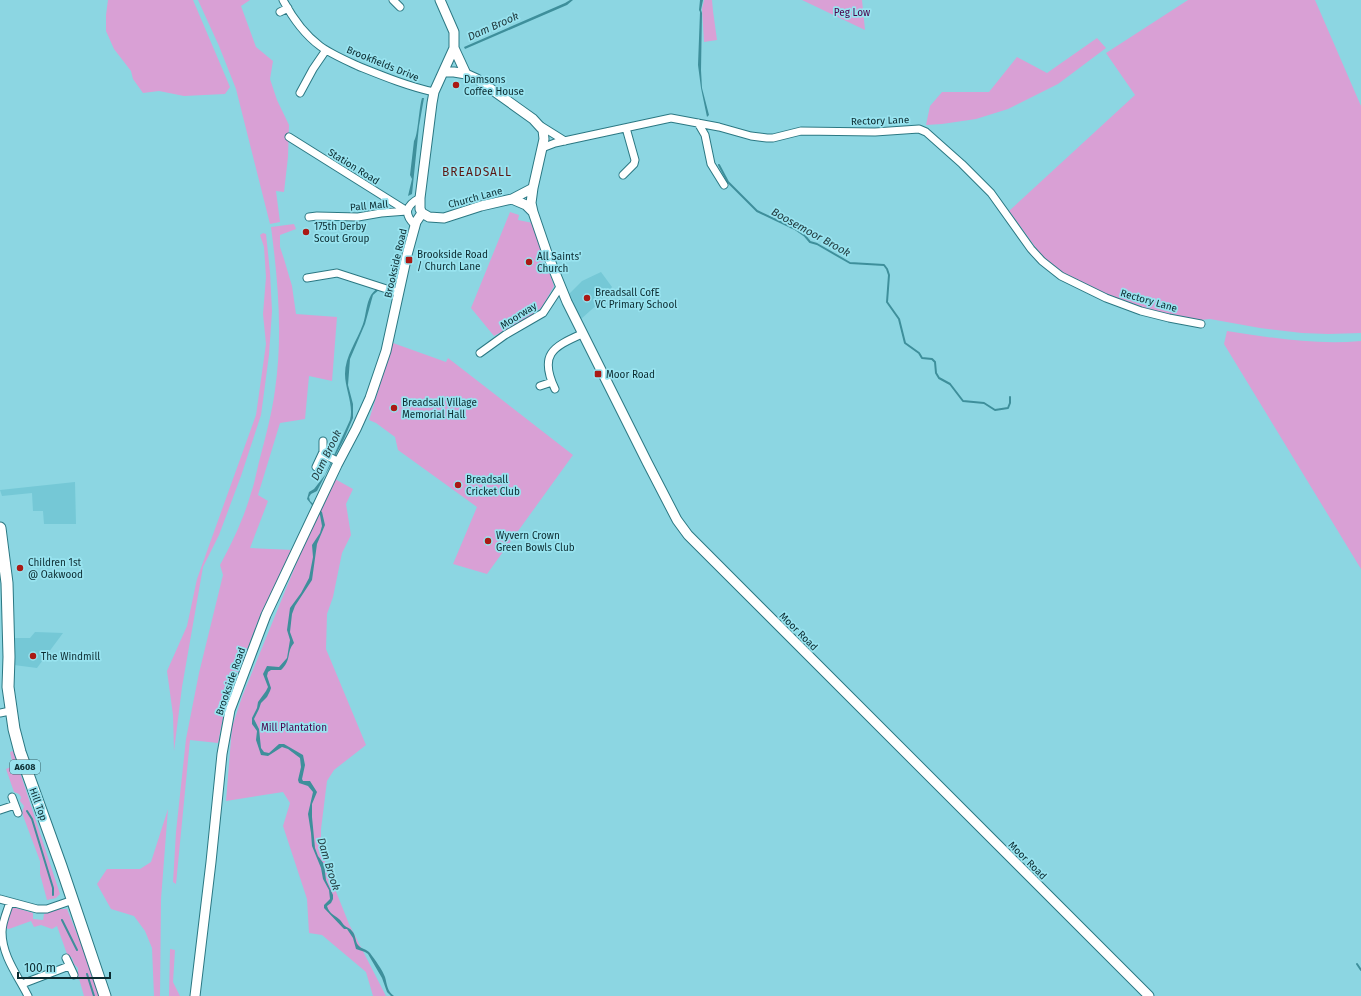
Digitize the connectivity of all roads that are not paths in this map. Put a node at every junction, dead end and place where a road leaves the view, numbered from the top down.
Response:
1 (283, 0) edge
2 (393, 0) edge
3 (440, 0) edge
4 (400, 7) dead end
5 (288, 8) junction
6 (280, 12) dead end
7 (454, 48) junction
8 (326, 50) junction
9 (445, 69) junction
10 (300, 74) dead end
11 (466, 74) junction
12 (308, 78) junction
13 (434, 92) junction
14 (300, 93) dead end
15 (698, 123) junction
16 (541, 126) junction
17 (716, 126) junction
18 (626, 128) junction
19 (289, 137) dead end
20 (565, 141) junction
21 (706, 142) junction
22 (542, 148) junction
23 (623, 175) dead end
24 (724, 185) dead end
25 (533, 188) junction
26 (420, 198) junction
27 (512, 199) junction
28 (407, 211) junction
29 (532, 212) junction
30 (422, 213) junction
31 (309, 217) dead end
32 (415, 225) junction
33 (307, 278) dead end
34 (560, 287) junction
35 (399, 292) junction
36 (1201, 324) dead end
37 (582, 334) junction
38 (480, 353) dead end
39 (552, 382) junction
40 (540, 386) dead end
41 (556, 389) dead end
42 (323, 441) dead end
43 (323, 454) junction
44 (335, 460) junction
45 (316, 467) dead end
46 (0, 532) edge
47 (5, 712) edge
48 (12, 797) dead end
49 (15, 805) junction
50 (0, 810) edge
51 (18, 813) dead end
52 (0, 899) edge
53 (73, 900) junction
54 (10, 902) junction
55 (66, 958) dead end
56 (69, 966) junction
57 (74, 975) dead end
58 (22, 984) junction
59 (28, 996) edge
60 (105, 996) edge
61 (195, 996) edge
62 (1149, 996) edge

1 - 5 street, Brookfields Drive
2 - 4 street
3 - 7 street
5 - 6 street
5 - 8 street, Brookfields Drive
7 - 9 street
7 - 11 street
8 - 12 street
8 - 13 street, Brookfields Drive
9 - 11 street
9 - 13 street
10 - 12 street
11 - 16 street
12 - 14 street
13 - 26 street
15 - 17 street, Rectory Lane
15 - 18 street, Rectory Lane
15 - 21 street
16 - 20 street
16 - 22 street
17 - 21 street
17 - 36 street, Rectory Lane
18 - 20 street, Rectory Lane
18 - 23 street
19 - 28 street, Station Road
20 - 22 street, Rectory Lane
21 - 24 street
22 - 25 street, Moor Road
25 - 27 street, Church Lane
25 - 29 street, Moor Road
26 - 28 street
26 - 30 street
27 - 29 street
27 - 30 street, Church Lane
28 - 31 street, Pall Mall
28 - 32 street, Station Road
29 - 34 street, Moor Road
30 - 32 street, Brookside Road
32 - 35 street, Brookside Road
33 - 35 street
34 - 37 street, Moor Road
34 - 38 street, Moorway
35 - 44 street, Brookside Road
37 - 39 street
37 - 62 street, Moor Road
39 - 40 street
39 - 41 street
42 - 43 street
43 - 44 street
43 - 45 street
44 - 61 street, Brookside Road
46 - 47 main road, Hill Top / A608
47 - 53 main road, Hill Top / A608
48 - 49 street
49 - 50 street
49 - 51 street
52 - 54 street
53 - 54 street
53 - 60 main road, Hill Top / A608
54 - 58 street
55 - 56 street
56 - 57 street
56 - 58 street
58 - 59 street

